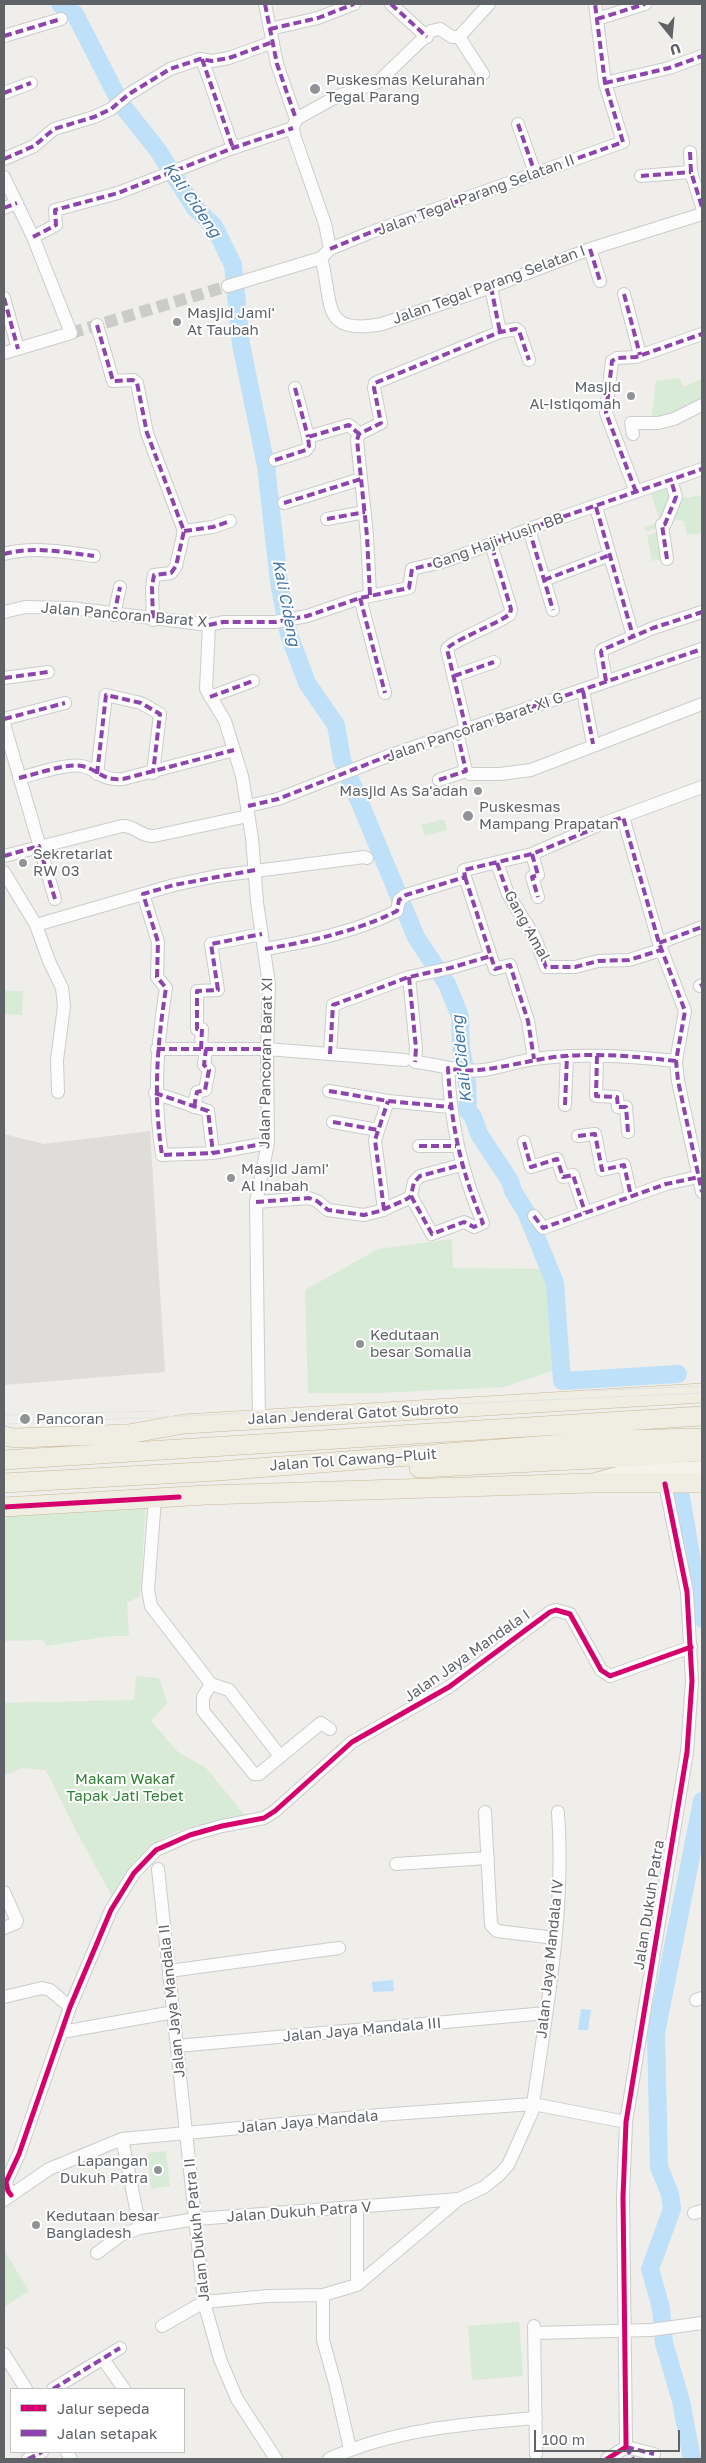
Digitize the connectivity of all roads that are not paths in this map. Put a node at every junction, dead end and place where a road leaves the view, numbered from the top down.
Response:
1 (265, 4) edge
2 (352, 4) edge
3 (391, 4) edge
4 (489, 4) edge
5 (595, 4) edge
6 (645, 4) edge
7 (61, 19) dead end
8 (597, 19) junction
9 (4, 36) edge
10 (272, 36) junction
11 (427, 37) junction
12 (459, 37) junction
13 (702, 56) edge
14 (202, 59) junction
15 (484, 74) dead end
16 (31, 83) dead end
17 (605, 83) junction
18 (4, 93) edge
19 (294, 124) junction
20 (518, 124) dead end
21 (233, 148) junction
22 (690, 152) dead end
23 (4, 159) edge
24 (691, 172) junction
25 (535, 174) junction
26 (641, 176) dead end
27 (4, 177) edge
28 (17, 203) junction
29 (702, 207) edge
30 (4, 208) edge
31 (702, 214) edge
32 (33, 237) junction
33 (590, 249) junction
34 (326, 254) junction
35 (600, 281) dead end
36 (228, 286) tunnel mouth
37 (491, 287) junction
38 (624, 294) dead end
39 (4, 298) edge
40 (97, 325) dead end
41 (500, 332) junction
42 (702, 334) edge
43 (18, 349) junction
44 (4, 353) edge
45 (640, 355) junction
46 (529, 360) dead end
47 (295, 388) dead end
48 (702, 405) edge
49 (360, 434) junction
50 (633, 434) dead end
51 (308, 437) junction
52 (275, 460) dead end
53 (702, 469) edge
54 (361, 479) junction
55 (671, 480) junction
56 (636, 492) junction
57 (284, 503) dead end
58 (596, 507) junction
59 (365, 512) junction
60 (327, 520) dead end
61 (230, 521) dead end
62 (529, 529) junction
63 (184, 531) junction
64 (491, 544) junction
65 (4, 554) edge
66 (610, 555) junction
67 (94, 556) dead end
68 (668, 559) dead end
69 (544, 580) junction
70 (120, 587) dead end
71 (365, 596) junction
72 (553, 610) dead end
73 (4, 612) edge
74 (702, 612) edge
75 (114, 615) junction
76 (308, 616) joint
77 (153, 620) junction
78 (209, 625) junction
79 (633, 636) junction
80 (702, 649) edge
81 (494, 662) dead end
82 (48, 672) dead end
83 (454, 676) junction
84 (4, 678) edge
85 (253, 681) dead end
86 (606, 681) junction
87 (583, 691) junction
88 (385, 694) dead end
89 (210, 696) junction
90 (65, 703) dead end
91 (702, 704) edge
92 (4, 719) edge
93 (4, 724) edge
94 (462, 731) junction
95 (593, 744) junction
96 (234, 750) junction
97 (466, 771) junction
98 (153, 772) junction
99 (97, 774) junction
100 (19, 778) junction
101 (439, 780) dead end
102 (702, 787) edge
103 (248, 811) junction
104 (623, 817) junction
105 (39, 846) junction
106 (532, 854) junction
107 (4, 856) edge
108 (368, 858) dead end
109 (497, 863) junction
110 (255, 870) junction
111 (4, 872) edge
112 (465, 877) junction
113 (143, 894) junction
114 (538, 897) dead end
115 (56, 899) dead end
116 (36, 925) junction
117 (702, 927) edge
118 (262, 934) junction
119 (660, 947) junction
120 (265, 949) junction
121 (491, 956) junction
122 (409, 977) junction
123 (157, 1049) junction
124 (204, 1049) junction
125 (267, 1049) junction
126 (330, 1054) junction
127 (567, 1056) junction
128 (597, 1056) junction
129 (534, 1059) junction
130 (676, 1060) junction
131 (410, 1061) junction
132 (451, 1069) junction
133 (329, 1091) dead end
134 (58, 1092) dead end
135 (155, 1093) junction
136 (388, 1101) junction
137 (565, 1105) dead end
138 (194, 1107) junction
139 (450, 1107) junction
140 (333, 1122) dead end
141 (378, 1130) junction
142 (628, 1132) dead end
143 (578, 1136) dead end
144 (524, 1142) dead end
145 (268, 1143) junction
146 (420, 1146) dead end
147 (456, 1146) junction
148 (213, 1153) junction
149 (461, 1165) junction
150 (701, 1177) edge
151 (702, 1192) edge
152 (411, 1196) junction
153 (631, 1196) junction
154 (256, 1202) junction
155 (384, 1210) junction
156 (584, 1212) junction
157 (534, 1216) dead end
158 (702, 1393) edge
159 (702, 1416) edge
160 (260, 1420) junction
161 (7, 1438) edge
162 (702, 1438) edge
163 (702, 1451) edge
164 (630, 1457) junction
165 (4, 1460) edge
166 (702, 1460) edge
167 (702, 1469) edge
168 (218, 1471) junction
169 (4, 1483) edge
170 (592, 1483) junction
171 (702, 1483) edge
172 (665, 1484) junction
173 (155, 1499) junction
174 (4, 1507) edge
175 (691, 1647) junction
176 (211, 1684) junction
177 (330, 1729) dead end
178 (280, 1756) junction
179 (485, 1812) dead end
180 (558, 1812) dead end
181 (488, 1858) junction
182 (396, 1864) dead end
183 (158, 1869) dead end
184 (4, 1892) edge
185 (4, 1928) edge
186 (555, 1938) junction
187 (339, 1948) dead end
188 (169, 1971) junction
189 (4, 1997) edge
190 (70, 2007) junction
191 (174, 2012) junction
192 (546, 2013) junction
193 (62, 2032) junction
194 (178, 2046) junction
195 (533, 2104) junction
196 (626, 2122) junction
197 (187, 2133) junction
198 (122, 2139) junction
199 (8, 2197) edge
200 (459, 2199) junction
201 (356, 2208) junction
202 (196, 2220) junction
203 (140, 2228) junction
204 (97, 2253) dead end
205 (357, 2285) junction
206 (323, 2295) junction
207 (204, 2302) junction
208 (702, 2323) edge
209 (162, 2326) dead end
210 (625, 2331) junction
211 (120, 2348) dead end
212 (4, 2354) edge
213 (103, 2358) junction
214 (25, 2388) edge
215 (55, 2388) edge
216 (123, 2388) edge
217 (536, 2418) junction
218 (626, 2446) junction
219 (350, 2449) junction
220 (40, 2453) edge
221 (536, 2454) dead end
222 (654, 2454) dead end
223 (28, 2459) edge
224 (276, 2459) edge
225 (329, 2459) edge
226 (607, 2459) edge
227 (632, 2459) edge

1 - 10 street, Jalan Tegal Parang Selatan I
2 - 10 street
3 - 11 street
4 - 12 street
5 - 8 street
6 - 8 street
7 - 9 street
8 - 17 street
10 - 14 street
10 - 19 street, Jalan Tegal Parang Selatan I
11 - 12 street
11 - 19 street
12 - 15 street
13 - 17 street
14 - 21 street
14 - 23 street
16 - 18 street
17 - 25 street, Jalan Tegal Parang Selatan II
19 - 21 street
19 - 34 street, Jalan Tegal Parang Selatan I
20 - 25 street
21 - 32 street
22 - 24 street
24 - 26 street
24 - 29 street
25 - 34 street, Jalan Tegal Parang Selatan II
27 - 28 street
28 - 30 street
28 - 32 street
31 - 33 street, Jalan Tegal Parang Selatan I
32 - 43 street
33 - 35 street
33 - 37 street, Jalan Tegal Parang Selatan I
34 - 36 street, Jalan Tegal Parang Selatan II
34 - 37 street, Jalan Tegal Parang Selatan I
37 - 41 street
38 - 45 street
39 - 43 street
40 - 63 street
41 - 46 street
41 - 49 street
42 - 45 street
43 - 44 street
45 - 56 street
47 - 51 street
48 - 50 street
49 - 51 street
49 - 54 street
51 - 52 street
53 - 55 street, Gang Haji Husin BB
54 - 57 street
54 - 59 street
55 - 56 street, Gang Haji Husin BB
55 - 68 street
56 - 58 street, Gang Haji Husin BB
58 - 62 street, Gang Haji Husin BB
58 - 66 street
59 - 60 street
59 - 71 street
61 - 63 street
62 - 64 street, Gang Haji Husin BB
62 - 69 street
63 - 77 street
64 - 71 street, Gang Haji Husin BB
64 - 83 street
65 - 67 street
66 - 69 street
66 - 79 street
69 - 72 street
70 - 75 street
71 - 76 street, Gang Haji Husin BB
71 - 88 street
73 - 75 street, Jalan Pancoran Barat X
74 - 79 street
75 - 77 street, Jalan Pancoran Barat X
76 - 78 street, Jalan Pancoran Barat X
77 - 78 street, Jalan Pancoran Barat X
78 - 89 street, Jalan Pancoran Barat XI
79 - 86 street
80 - 86 street, Jalan Pancoran Barat XI G
81 - 83 street
82 - 84 street
83 - 94 street
85 - 89 street
86 - 87 street, Jalan Pancoran Barat XI G
87 - 94 street, Jalan Pancoran Barat XI G
87 - 95 street
89 - 96 street, Jalan Pancoran Barat XI
90 - 92 street
91 - 95 street
93 - 100 street
94 - 97 street
94 - 103 street, Jalan Pancoran Barat XI G
95 - 97 street
96 - 98 street
96 - 103 street, Jalan Pancoran Barat XI
97 - 101 street
98 - 99 street
98 - 99 street
99 - 100 street
100 - 105 street
102 - 104 street
103 - 105 street, Jalan Pancoran Barat XI G
103 - 110 street, Jalan Pancoran Barat XI
104 - 106 street
104 - 119 street
105 - 107 street, Jalan Pancoran Barat XI G
105 - 115 street
106 - 109 street
106 - 114 street
108 - 110 street
109 - 112 street
109 - 119 street, Gang Amal
110 - 113 street
110 - 118 street, Jalan Pancoran Barat XI
111 - 116 street
112 - 120 street
112 - 121 street
113 - 116 street
113 - 123 street
116 - 134 street
117 - 119 street
118 - 120 street, Jalan Pancoran Barat XI
118 - 124 street
119 - 130 street
120 - 125 street, Jalan Pancoran Barat XI
121 - 122 street
121 - 129 street
122 - 126 street
122 - 131 street
123 - 124 street
123 - 135 street
124 - 125 street
124 - 138 street
125 - 126 street
125 - 145 street, Jalan Pancoran Barat XI
126 - 131 street
127 - 128 street
127 - 129 street
127 - 137 street
128 - 130 street
128 - 142 street
129 - 132 street
130 - 150 street
131 - 132 street
132 - 139 street
133 - 136 street
135 - 138 street
135 - 148 street
136 - 139 street
136 - 141 street
138 - 148 street
139 - 147 street
140 - 141 street
141 - 155 street
143 - 153 street
144 - 156 street
145 - 148 street
145 - 154 street, Jalan Pancoran Barat XI
146 - 147 street
147 - 149 street
149 - 152 street
149 - 152 street
150 - 151 street
150 - 153 street
152 - 155 street
153 - 156 street
154 - 155 street
154 - 160 street, Jalan Pancoran Barat XI
156 - 157 street
158 - 160 highway, Jalan Jenderal Gatot Subroto
159 - 165 highway, Jalan Tol Cawang–Pluit
160 - 161 highway, Jalan Jenderal Gatot Subroto
162 - 168 highway, Jalan Tol Cawang–Pluit
163 - 164 highway
164 - 166 highway
164 - 168 highway
167 - 170 main road
168 - 169 highway, Jalan Tol Cawang–Pluit
170 - 172 highway
170 - 173 highway
171 - 172 highway
172 - 175 street, Jalan Dukuh Patra
173 - 174 highway
173 - 176 street
175 - 190 street, Jalan Jaya Mandala I
175 - 196 street, Jalan Dukuh Patra
176 - 178 street
176 - 178 street
177 - 178 street
179 - 181 street
180 - 186 street, Jalan Jaya Mandala IV
181 - 182 street
181 - 186 street
183 - 188 street, Jalan Jaya Mandala II
184 - 185 street
186 - 192 street, Jalan Jaya Mandala IV
187 - 188 street
188 - 191 street, Jalan Jaya Mandala II
189 - 190 street
190 - 193 street, Jalan Jaya Mandala I
191 - 193 street
191 - 194 street, Jalan Jaya Mandala II
192 - 194 street, Jalan Jaya Mandala III
192 - 195 street, Jalan Jaya Mandala IV
193 - 199 street, Jalan Jaya Mandala I
194 - 197 street, Jalan Jaya Mandala II
195 - 196 street, Jalan Jaya Mandala
195 - 197 street, Jalan Jaya Mandala
195 - 200 street, Jalan Jaya Mandala IV
196 - 210 street, Jalan Dukuh Patra
197 - 198 street, Jalan Jaya Mandala
197 - 202 street, Jalan Dukuh Patra II
198 - 199 street, Jalan Jaya Mandala
198 - 203 street
200 - 201 street, Jalan Dukuh Patra V
200 - 205 street
201 - 202 street, Jalan Dukuh Patra V
201 - 205 street
202 - 203 street, Jalan Dukuh Patra V
202 - 207 street, Jalan Dukuh Patra II
203 - 204 street, Jalan Dukuh Patra V
205 - 206 street
206 - 207 street
206 - 219 street
207 - 209 street
207 - 224 street, Jalan Dukuh Patra II
208 - 210 street
210 - 217 street
210 - 218 street, Jalan Dukuh Patra
211 - 213 street
212 - 214 street
213 - 215 street
213 - 216 street
217 - 219 street
217 - 221 street
218 - 222 street
218 - 226 street
218 - 227 street
219 - 225 street
220 - 223 street

